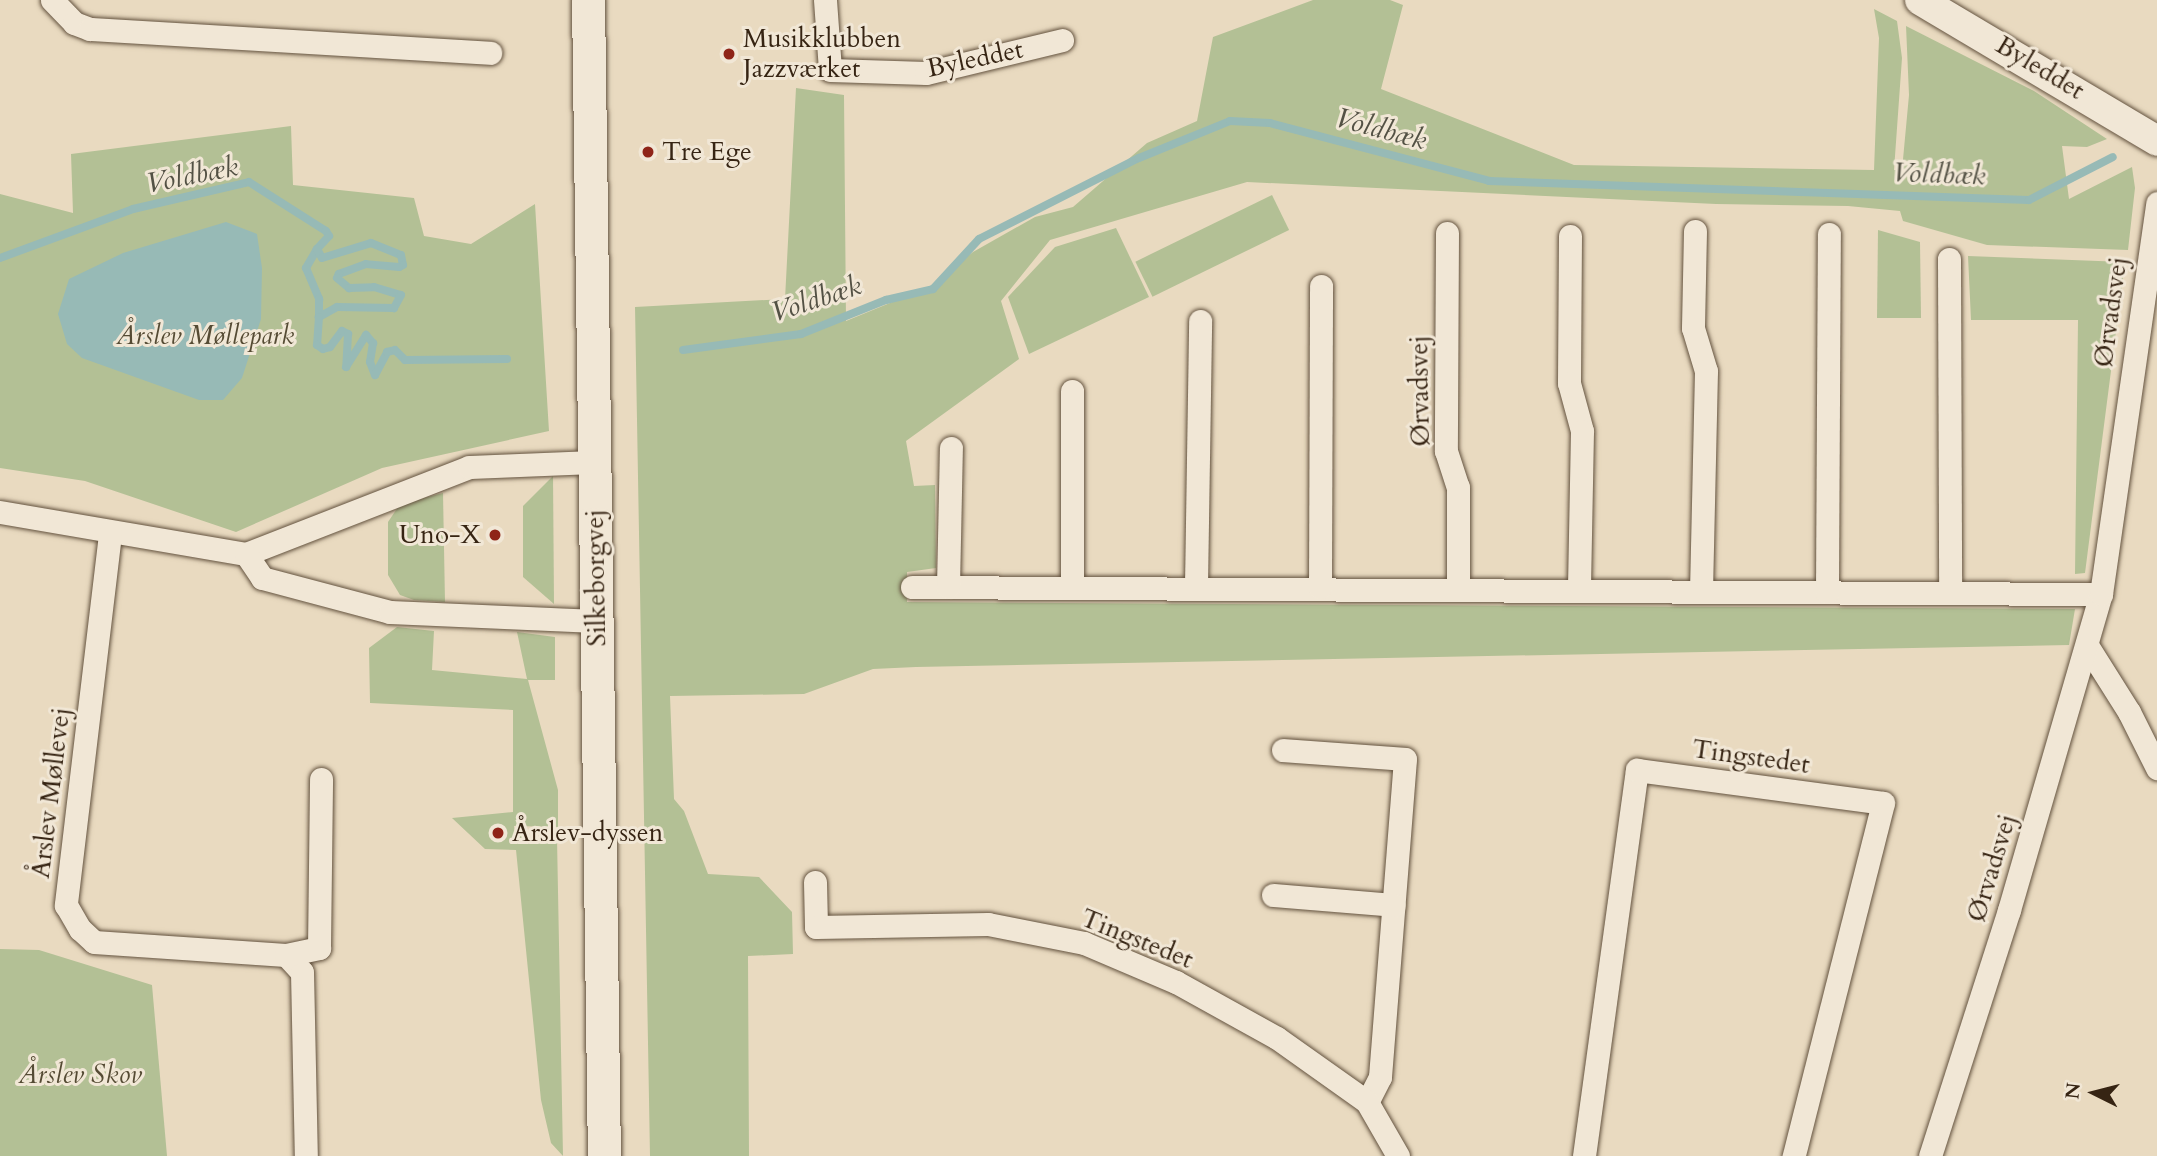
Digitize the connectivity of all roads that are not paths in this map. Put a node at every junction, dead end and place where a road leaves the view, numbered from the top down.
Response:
1 (52, 0) edge
2 (588, 0) edge
3 (825, 0) edge
4 (1920, 0) edge
5 (1062, 40) dead end
6 (491, 53) dead end
7 (2157, 141) edge
8 (2157, 203) edge
9 (1695, 231) dead end
10 (1447, 233) dead end
11 (1829, 234) dead end
12 (1570, 236) dead end
13 (1949, 259) dead end
14 (1321, 286) dead end
15 (1200, 321) dead end
16 (1072, 391) dead end
17 (951, 448) dead end
18 (594, 462) junction
19 (0, 512) edge
20 (110, 534) junction
21 (246, 554) junction
22 (1072, 584) junction
23 (1196, 586) junction
24 (912, 587) dead end
25 (948, 587) junction
26 (1320, 587) junction
27 (1458, 589) junction
28 (1579, 590) junction
29 (1701, 591) junction
30 (1828, 592) junction
31 (1950, 592) junction
32 (2101, 594) junction
33 (596, 621) junction
34 (2088, 647) junction
35 (1283, 750) dead end
36 (2157, 768) edge
37 (321, 779) dead end
38 (815, 882) dead end
39 (1273, 895) dead end
40 (1394, 905) junction
41 (286, 955) junction
42 (1367, 1102) junction
43 (306, 1156) edge
44 (604, 1156) edge
45 (1398, 1156) edge
46 (1584, 1156) edge
47 (1794, 1156) edge
48 (1930, 1156) edge

1 - 6 street
2 - 18 main road, Silkeborgvej
3 - 5 street, Byleddet
4 - 7 street, Byleddet
8 - 32 street, Ørvadsvej
9 - 29 street
10 - 27 street, Ørvadsvej
11 - 30 street
12 - 28 street
13 - 31 street
14 - 26 street
15 - 23 street
16 - 22 street
17 - 25 street
18 - 21 street
18 - 33 main road, Silkeborgvej
19 - 20 street
20 - 21 street
20 - 41 street, Årslev Møllevej
21 - 33 street
22 - 23 street
22 - 25 street
23 - 26 street
24 - 25 street
26 - 27 street
27 - 28 street
28 - 29 street
29 - 30 street
30 - 31 street
31 - 32 street
32 - 34 street, Ørvadsvej
33 - 44 main road, Silkeborgvej
34 - 36 street
34 - 48 street, Ørvadsvej
35 - 40 street
37 - 41 street, Årslev Møllevej
38 - 42 street, Tingstedet
39 - 40 street
40 - 42 street
41 - 43 street
42 - 45 street, Tingstedet
46 - 47 street, Tingstedet

